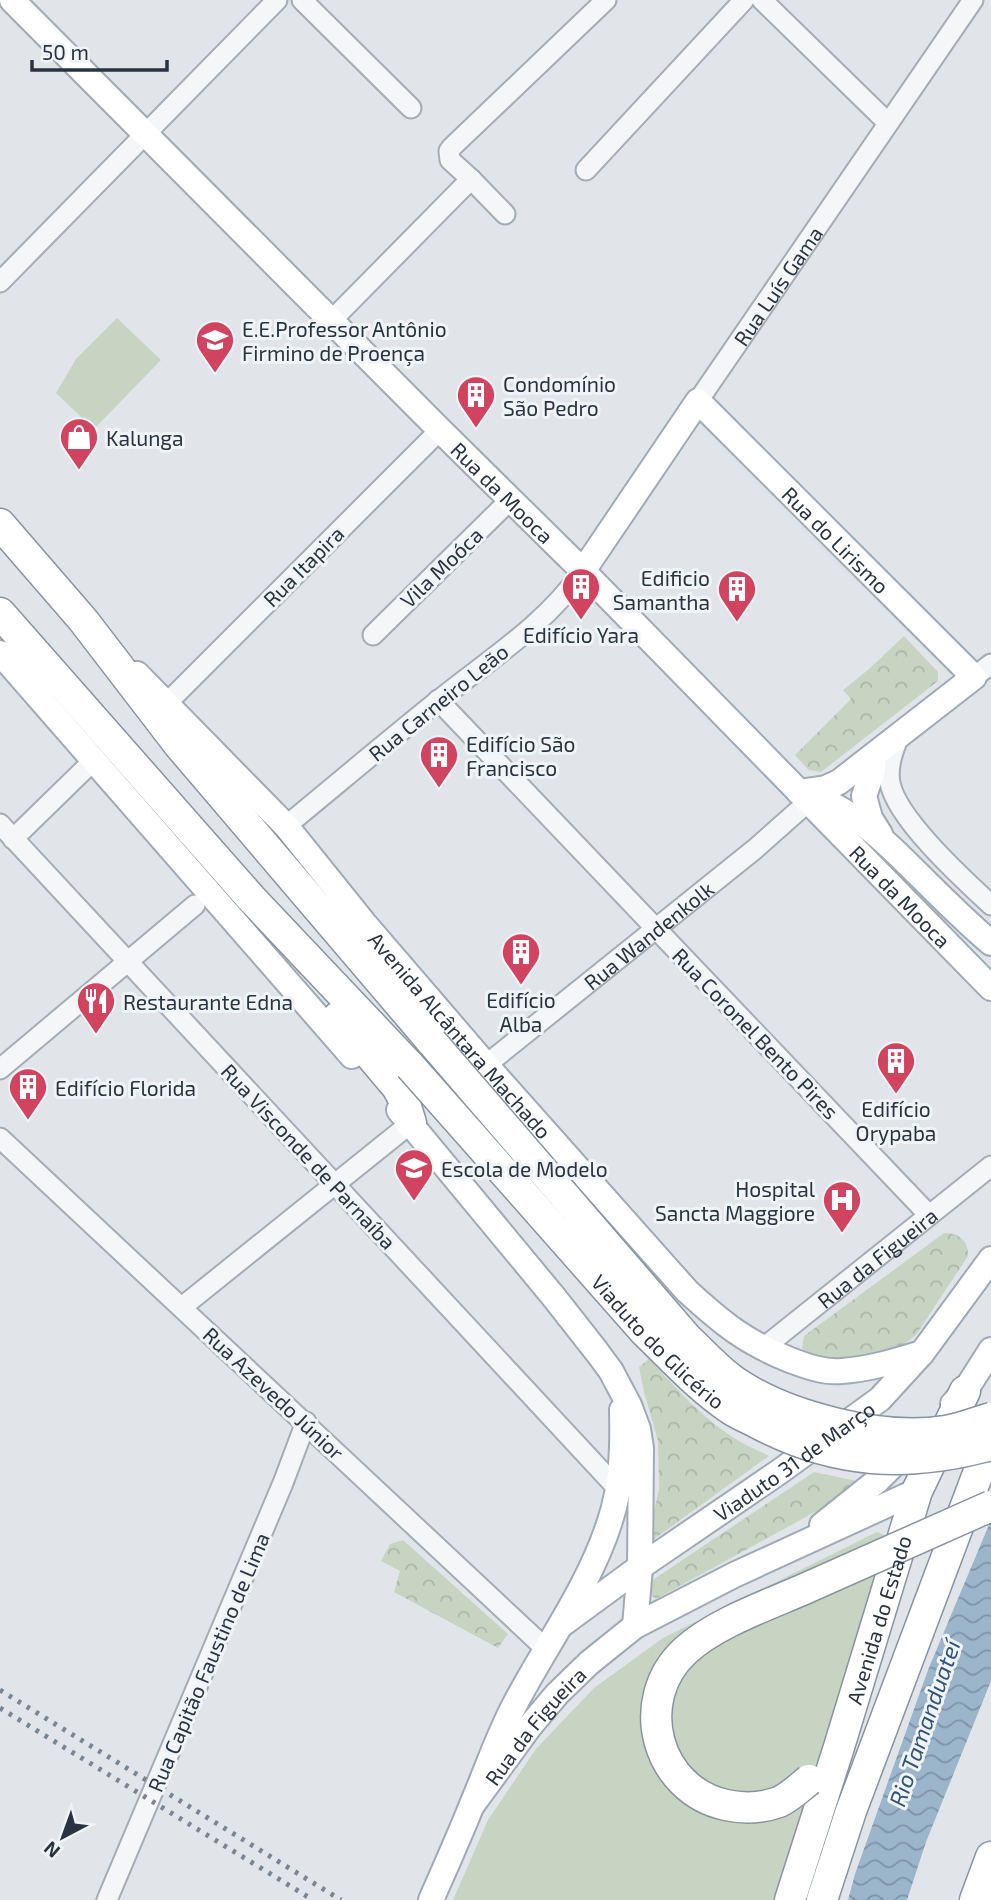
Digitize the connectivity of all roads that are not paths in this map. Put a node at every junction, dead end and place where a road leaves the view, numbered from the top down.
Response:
1 (12, 0) edge
2 (277, 0) edge
3 (302, 0) edge
4 (607, 0) edge
5 (744, 0) edge
6 (762, 0) edge
7 (973, 0) edge
8 (411, 108) dead end
9 (887, 123) junction
10 (145, 133) junction
11 (586, 170) dead end
12 (471, 179) junction
13 (505, 214) dead end
14 (0, 282) edge
15 (331, 321) junction
16 (698, 401) junction
17 (440, 430) junction
18 (510, 500) junction
19 (0, 524) edge
20 (583, 571) junction
21 (0, 613) edge
22 (83, 620) junction
23 (373, 635) dead end
24 (0, 653) edge
25 (983, 670) edge
26 (438, 700) junction
27 (167, 703) junction
28 (899, 736) junction
29 (873, 756) junction
30 (94, 760) junction
31 (803, 797) junction
32 (286, 826) junction
33 (6, 831) edge
34 (886, 842) junction
35 (251, 898) junction
36 (195, 905) dead end
37 (991, 905) edge
38 (656, 929) junction
39 (991, 943) edge
40 (128, 962) junction
41 (991, 988) edge
42 (432, 1042) joint
43 (486, 1065) junction
44 (0, 1069) edge
45 (411, 1123) junction
46 (0, 1138) edge
47 (991, 1166) edge
48 (336, 1184) junction
49 (928, 1214) junction
50 (991, 1259) edge
51 (181, 1307) junction
52 (928, 1344) junction
53 (762, 1349) junction
54 (991, 1350) edge
55 (965, 1391) junction
56 (621, 1392) junction
57 (991, 1416) edge
58 (306, 1422) junction
59 (991, 1439) edge
60 (991, 1445) edge
61 (618, 1489) junction
62 (917, 1492) junction
63 (991, 1506) edge
64 (790, 1548) junction
65 (640, 1567) junction
66 (561, 1625) junction
67 (635, 1626) junction
68 (546, 1649) junction
69 (839, 1748) junction
70 (473, 1804) junction
71 (991, 1857) edge
72 (107, 1900) edge
73 (431, 1900) edge
74 (790, 1900) edge
75 (822, 1900) edge
76 (975, 1900) edge

1 - 10 main road, Rua da Mooca
2 - 10 street
3 - 8 street
4 - 12 street
5 - 11 street
6 - 9 street
7 - 9 street, Rua Luís Gama
9 - 16 street, Rua Luís Gama
10 - 14 street
10 - 15 main road, Rua da Mooca
12 - 13 street
12 - 15 street
15 - 17 main road, Rua da Mooca
16 - 20 main road, Rua Luís Gama
16 - 25 main road, Rua do Lirismo
17 - 18 main road, Rua da Mooca
17 - 27 street, Rua Itapira
18 - 20 main road, Rua da Mooca
18 - 23 street, Vila Moóca
19 - 22 highway, Avenida Alcântara Machado
20 - 26 street, Rua Carneiro Leão
20 - 31 main road, Rua da Mooca
21 - 35 highway
22 - 27 main road, Avenida Alcântara Machado
22 - 42 highway, Avenida Alcântara Machado
24 - 30 main road
25 - 28 main road
26 - 32 street, Rua Carneiro Leão
26 - 38 street, Rua Coronel Bento Pires
27 - 32 main road, Avenida Alcântara Machado
28 - 29 main road
28 - 37 street
29 - 31 main road
29 - 34 main road
30 - 33 street
30 - 45 main road
31 - 34 main road
31 - 38 street, Rua Wandenkolk
31 - 41 main road, Rua da Mooca
32 - 43 main road, Avenida Alcântara Machado
33 - 40 street, Rua Visconde de Parnaíba
34 - 39 main road
35 - 45 highway
35 - 60 highway, Viaduto do Glicério, bridge
36 - 40 street
38 - 43 street, Rua Wandenkolk
38 - 49 street, Rua Coronel Bento Pires
40 - 44 street
40 - 48 street, Rua Visconde de Parnaíba
42 - 57 highway, Viaduto do Glicério, bridge
43 - 53 main road, Avenida Alcântara Machado
45 - 48 street
45 - 56 main road
46 - 51 street, Rua Azevedo Júnior
47 - 49 street, Rua da Figueira
48 - 51 street
48 - 61 street, Rua Visconde de Parnaíba
49 - 53 street, Rua da Figueira
50 - 52 main road, Viaduto 31 de Março
51 - 58 street, Rua Azevedo Júnior
52 - 53 main road, Avenida Alcântara Machado
52 - 65 main road, Viaduto 31 de Março
54 - 55 main road, Avenida do Estado
55 - 62 highway, Avenida do Estado
55 - 64 main road, Rua da Figueira
56 - 61 main road, Rua da Figueira
56 - 65 main road
57 - 62 highway, Rua da Figueira
58 - 68 street, Rua Azevedo Júnior
58 - 72 street, Rua Capitão Faustino de Lima
59 - 75 highway, Avenida do Estado
61 - 66 main road, Rua da Figueira
62 - 64 main road, Rua da Figueira
62 - 69 highway, Avenida do Estado
63 - 69 highway, bridge
64 - 67 main road, Rua da Figueira
65 - 66 main road, Viaduto 31 de Março
65 - 67 main road
66 - 68 main road, Rua da Figueira
67 - 70 main road, Rua da Figueira
68 - 70 main road, Rua da Figueira
69 - 74 highway, Avenida do Estado
70 - 73 main road, Rua da Figueira
71 - 76 highway

